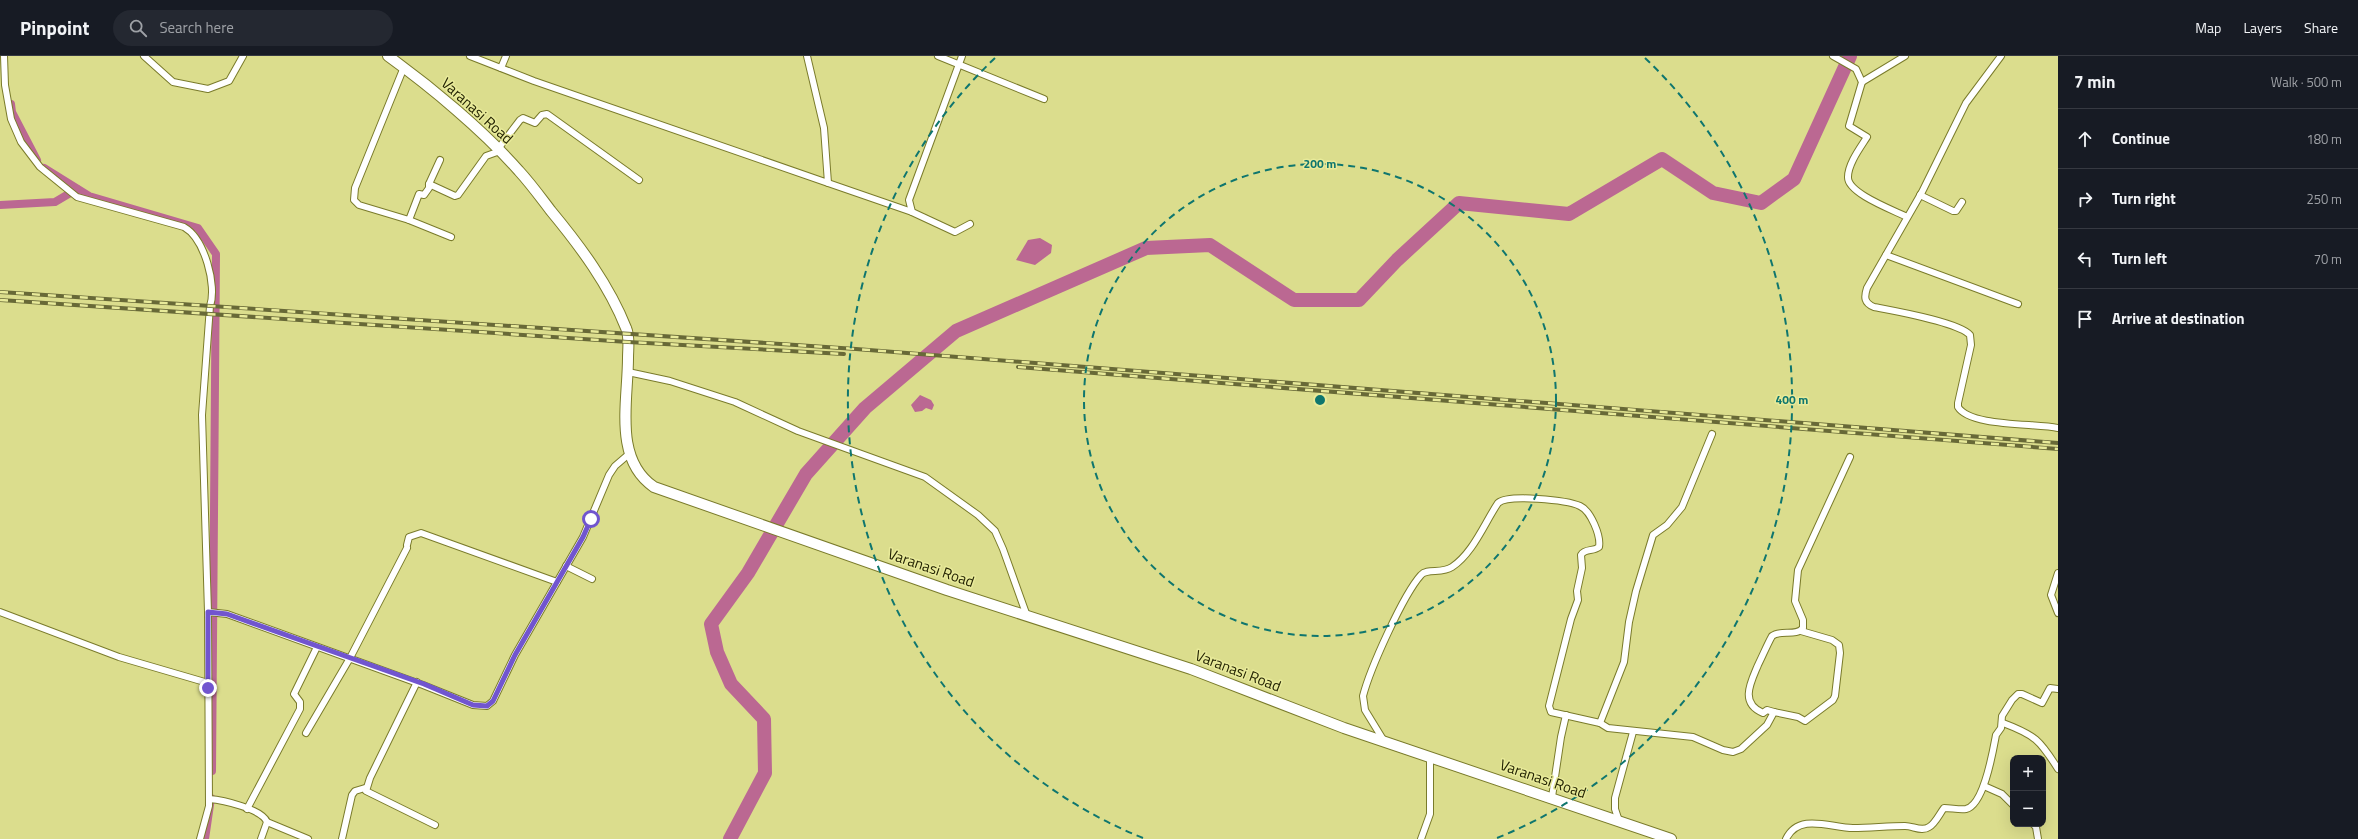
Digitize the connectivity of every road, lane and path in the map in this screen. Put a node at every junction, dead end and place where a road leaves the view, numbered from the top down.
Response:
1 (4, 56) edge
2 (144, 56) edge
3 (243, 56) edge
4 (388, 56) edge
5 (470, 56) edge
6 (506, 56) edge
7 (807, 56) edge
8 (938, 56) edge
9 (962, 56) edge
10 (1833, 56) edge
11 (1905, 56) edge
12 (2001, 56) edge
13 (959, 63) junction
14 (404, 67) junction
15 (501, 68) junction
16 (1862, 82) junction
17 (1044, 99) dead end
18 (499, 150) junction
19 (440, 160) dead end
20 (639, 180) dead end
21 (828, 183) junction
22 (429, 184) junction
23 (1920, 195) junction
24 (1962, 202) dead end
25 (912, 212) junction
26 (1907, 217) junction
27 (409, 220) junction
28 (970, 224) dead end
29 (451, 237) dead end
30 (1886, 255) junction
31 (2018, 304) dead end
32 (628, 372) junction
33 (2058, 428) edge
34 (1712, 434) dead end
35 (629, 454) junction
36 (1850, 457) dead end
37 (566, 566) junction
38 (2058, 573) edge
39 (592, 579) dead end
40 (557, 582) junction
41 (0, 612) edge
42 (210, 612) junction
43 (2058, 613) edge
44 (1027, 616) junction
45 (1801, 631) junction
46 (317, 647) junction
47 (350, 658) junction
48 (417, 682) junction
49 (208, 683) junction
50 (2058, 689) edge
51 (1774, 712) junction
52 (1566, 715) junction
53 (1600, 723) junction
54 (2003, 723) junction
55 (1633, 732) junction
56 (306, 733) dead end
57 (1384, 742) junction
58 (1430, 756) junction
59 (2058, 769) edge
60 (1984, 786) junction
61 (365, 788) junction
62 (1552, 798) junction
63 (212, 799) junction
64 (2010, 801) edge
65 (247, 809) junction
66 (1619, 821) junction
67 (267, 822) junction
68 (436, 825) dead end
69 (2036, 827) edge
70 (200, 839) edge
71 (261, 839) edge
72 (308, 839) edge
73 (342, 839) edge
74 (1421, 839) edge
75 (1671, 839) edge
76 (1786, 839) edge
77 (2038, 839) edge

1 - 42 street
2 - 3 street
4 - 14 highway, Varanasi Road
5 - 15 street
6 - 15 street
7 - 21 street
8 - 13 street
9 - 13 street
10 - 16 street
11 - 16 street
12 - 23 street
13 - 17 street
13 - 25 street
14 - 18 highway, Varanasi Road
14 - 27 street
15 - 21 street
16 - 26 street
18 - 20 street
18 - 22 street
18 - 32 highway, Varanasi Road
19 - 22 street
21 - 25 street
22 - 27 street
23 - 24 street
23 - 26 street
25 - 28 street
26 - 30 street
27 - 29 street
30 - 31 street
30 - 33 street
32 - 35 highway, Varanasi Road
32 - 44 street
34 - 53 street
35 - 37 street
35 - 44 highway, Varanasi Road
36 - 45 street
37 - 39 street
37 - 40 street
38 - 43 street
40 - 47 street
40 - 48 street
41 - 49 street
42 - 46 street
42 - 49 street
44 - 57 highway, Varanasi Road
45 - 51 street
45 - 51 street
46 - 47 street
46 - 65 street
47 - 48 street
47 - 56 street
48 - 61 street
49 - 63 street
50 - 54 street
51 - 55 street
52 - 53 street
52 - 57 street
52 - 62 street
53 - 55 street
54 - 59 street
54 - 60 street
55 - 66 street
57 - 58 highway, Varanasi Road
58 - 62 highway, Varanasi Road
58 - 74 street
60 - 64 street
60 - 76 street
61 - 68 street
61 - 73 street
62 - 66 highway, Varanasi Road
63 - 65 street
63 - 70 street
65 - 67 street
66 - 75 highway, Varanasi Road
67 - 71 street
67 - 72 street
69 - 77 street

